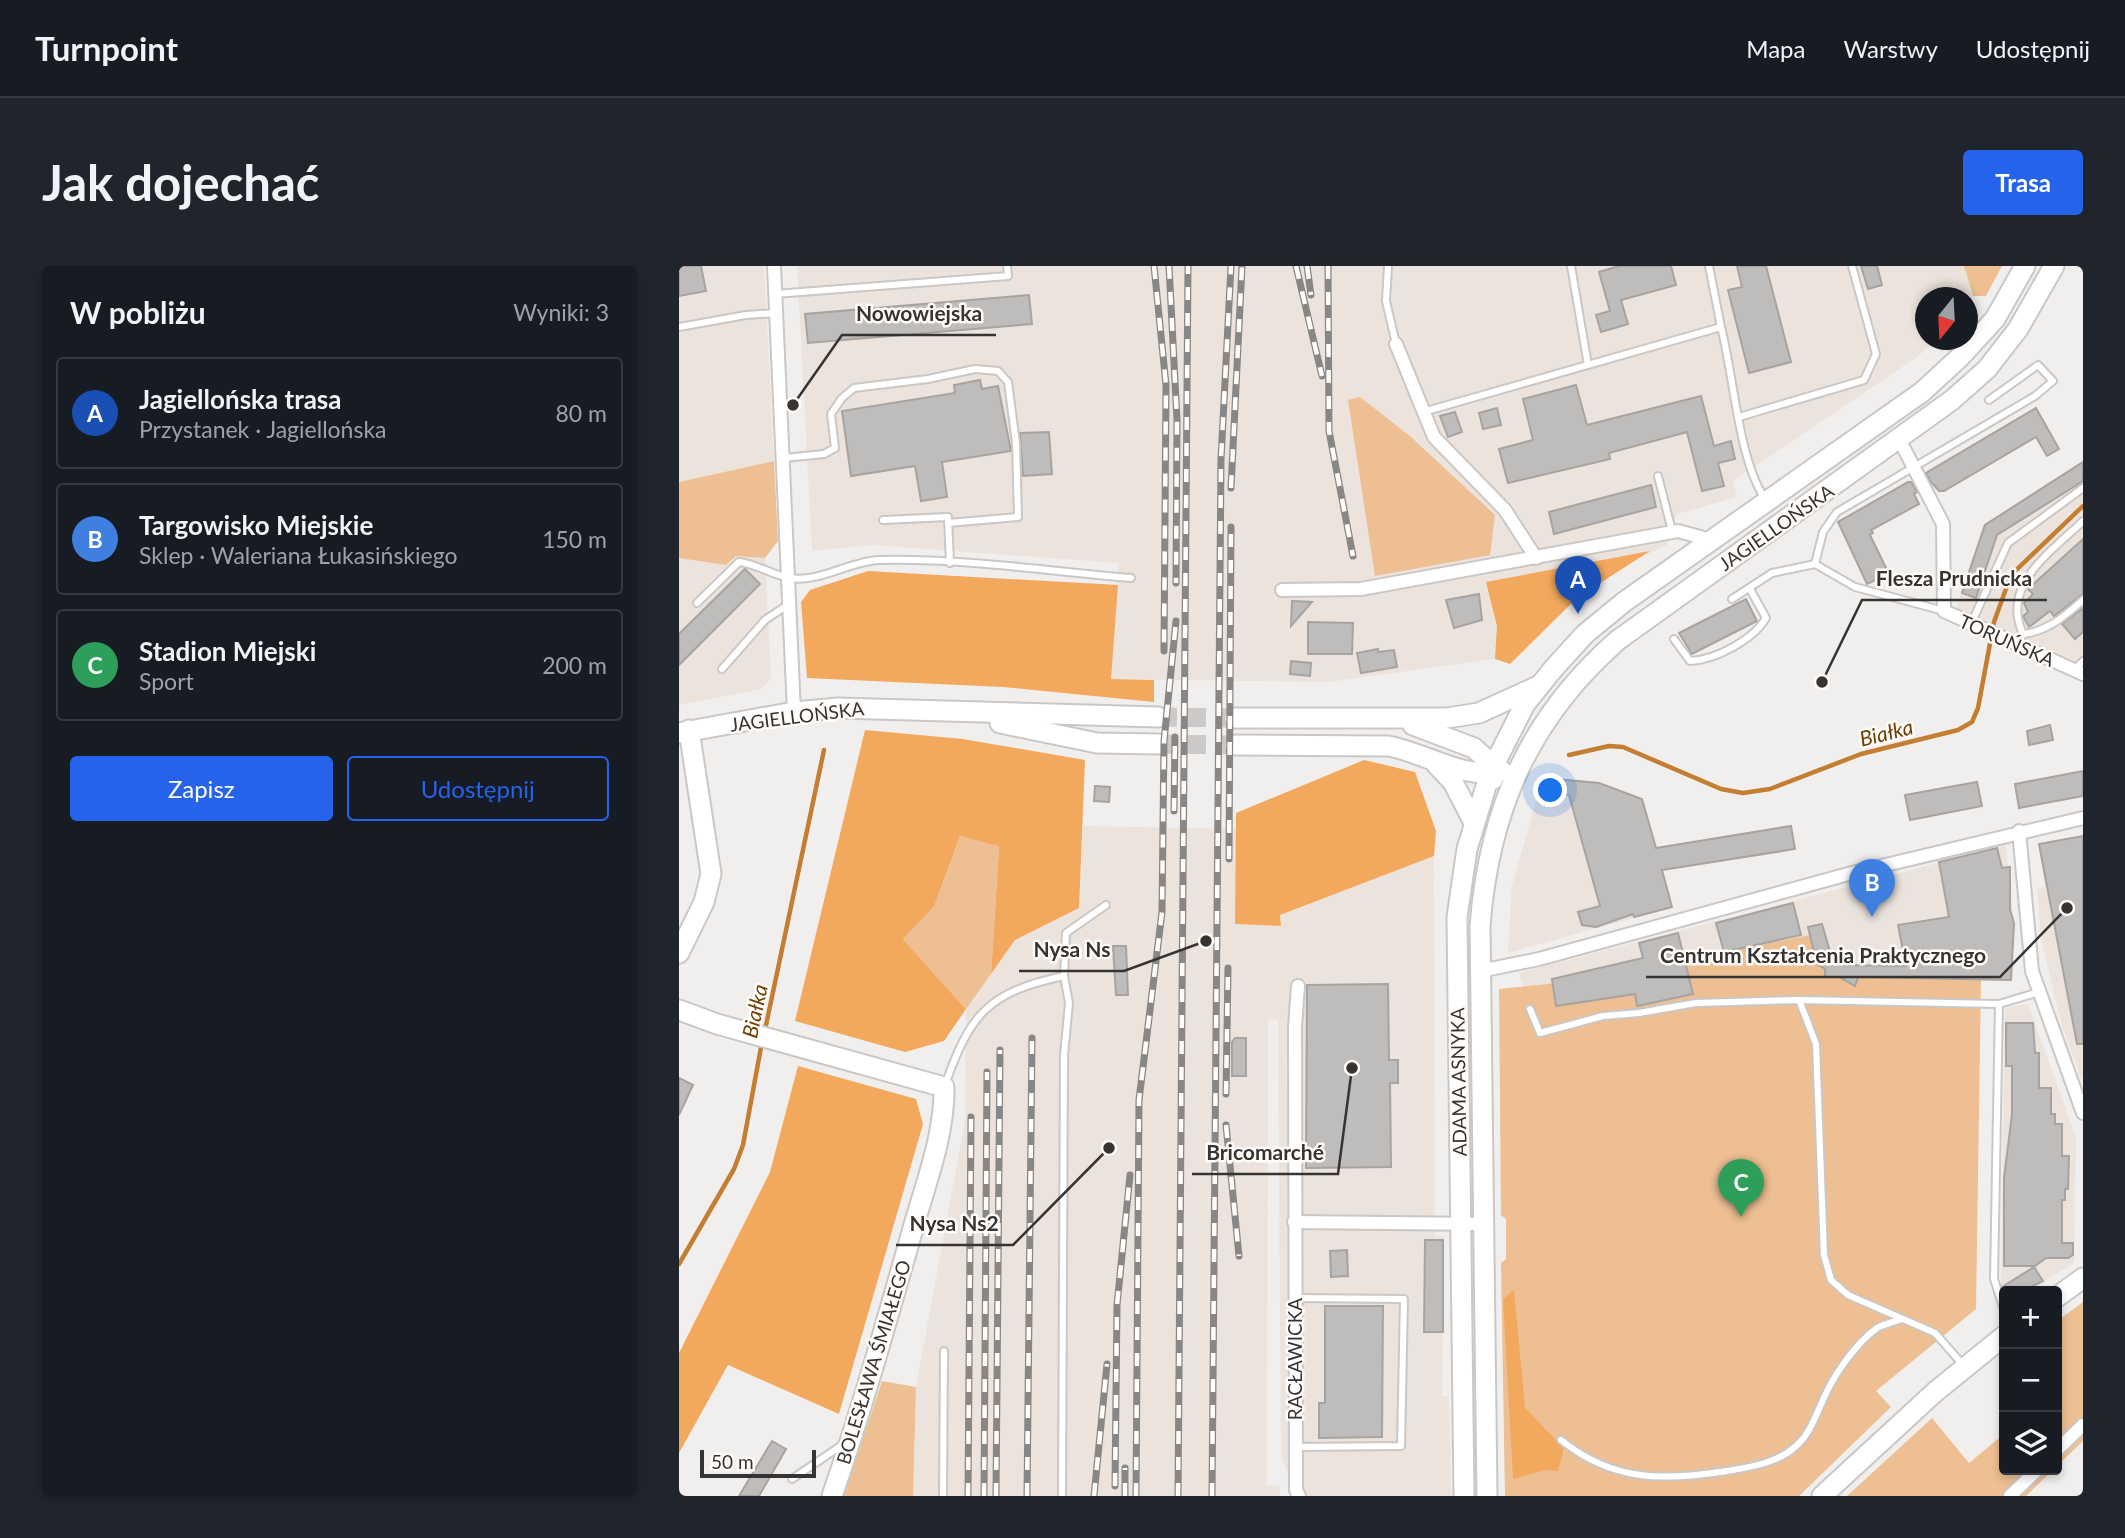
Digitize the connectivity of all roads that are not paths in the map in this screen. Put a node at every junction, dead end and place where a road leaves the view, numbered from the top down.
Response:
1 (774, 266) edge
2 (1007, 266) edge
3 (1388, 266) edge
4 (1571, 266) edge
5 (1709, 266) edge
6 (1852, 266) edge
7 (2025, 266) edge
8 (2054, 266) edge
9 (775, 294) junction
10 (776, 313) junction
11 (679, 327) edge
12 (1721, 327) junction
13 (1396, 344) joint
14 (1588, 365) junction
15 (1989, 400) dead end
16 (1423, 412) junction
17 (1739, 417) junction
18 (1899, 439) junction
19 (784, 458) junction
20 (1913, 467) junction
21 (1658, 476) dead end
22 (2083, 488) edge
23 (1767, 502) junction
24 (883, 520) dead end
25 (2083, 521) edge
26 (948, 523) junction
27 (1673, 532) junction
28 (1711, 540) junction
29 (1536, 558) junction
30 (950, 563) junction
31 (1815, 564) junction
32 (790, 578) junction
33 (1131, 578) dead end
34 (1750, 589) junction
35 (1282, 590) dead end
36 (1732, 599) dead end
37 (2083, 600) edge
38 (697, 603) dead end
39 (791, 603) junction
40 (1944, 611) junction
41 (1974, 625) junction
42 (1674, 639) dead end
43 (2021, 639) junction
44 (2080, 668) edge
45 (722, 669) dead end
46 (1538, 685) junction
47 (794, 712) junction
48 (958, 713) junction
49 (1158, 717) tunnel mouth
50 (1235, 718) tunnel mouth
51 (1353, 719) junction
52 (1399, 720) junction
53 (684, 731) edge
54 (1158, 744) tunnel mouth
55 (1353, 744) junction
56 (1235, 745) tunnel mouth
57 (1428, 756) junction
58 (1519, 767) junction
59 (1490, 774) junction
60 (1506, 798) junction
61 (2083, 818) edge
62 (1473, 822) junction
63 (2019, 831) junction
64 (1106, 905) dead end
65 (679, 953) edge
66 (1480, 971) junction
67 (1065, 976) junction
68 (1298, 986) dead end
69 (2039, 992) junction
70 (1799, 1000) junction
71 (1999, 1004) junction
72 (1530, 1009) dead end
73 (679, 1010) edge
74 (944, 1087) junction
75 (2083, 1113) edge
76 (1294, 1222) junction
77 (1460, 1224) junction
78 (1483, 1224) junction
79 (2083, 1278) edge
80 (2062, 1293) edge
81 (1999, 1294) edge
82 (1294, 1298) junction
83 (1902, 1320) junction
84 (1999, 1340) edge
85 (944, 1350) dead end
86 (1965, 1367) junction
87 (2083, 1425) edge
88 (852, 1437) junction
89 (1561, 1440) dead end
90 (2062, 1445) edge
91 (1295, 1447) junction
92 (2032, 1475) edge
93 (792, 1479) dead end
94 (832, 1496) edge
95 (943, 1496) edge
96 (1062, 1496) edge
97 (1299, 1496) edge
98 (1464, 1496) edge
99 (1487, 1496) edge
100 (1822, 1496) edge
101 (2010, 1496) edge

1 - 9 street
2 - 9 lane
3 - 13 lane
4 - 14 lane
5 - 12 lane
6 - 17 lane
7 - 23 main road, JAGIELLOŃSKA
8 - 18 main road, JAGIELLOŃSKA
9 - 10 street
10 - 11 lane
10 - 19 street
12 - 14 lane
12 - 17 lane
13 - 16 street
14 - 16 lane
15 - 20 lane
16 - 29 street
17 - 23 lane
18 - 20 street, TORUŃSKA
18 - 58 main road, JAGIELLOŃSKA
19 - 26 lane
19 - 32 street
20 - 31 lane
20 - 40 street, TORUŃSKA
21 - 27 lane
22 - 41 lane
23 - 28 main road, JAGIELLOŃSKA
24 - 26 lane
25 - 43 lane
26 - 30 lane
27 - 28 street, JAGIELLOŃSKA
27 - 29 street, JAGIELLOŃSKA
28 - 46 main road, JAGIELLOŃSKA
29 - 35 street, JAGIELLOŃSKA
30 - 32 lane
30 - 33 lane
31 - 34 lane
31 - 40 lane
32 - 38 lane
32 - 39 street
34 - 36 lane
34 - 42 lane
37 - 43 lane
39 - 45 lane
39 - 47 street
40 - 41 street, TORUŃSKA
41 - 43 street, TORUŃSKA
43 - 44 street, TORUŃSKA
46 - 52 main road, JAGIELLOŃSKA
46 - 59 main road, ADAMA ASNYKA
47 - 48 main road, JAGIELLOŃSKA
47 - 53 main road, JAGIELLOŃSKA
48 - 49 main road, JAGIELLOŃSKA
48 - 54 main road, JAGIELLOŃSKA
50 - 51 main road, JAGIELLOŃSKA
51 - 52 main road, JAGIELLOŃSKA
51 - 55 main road
52 - 59 main road, JAGIELLOŃSKA
53 - 65 main road
55 - 56 main road
55 - 57 main road
57 - 59 main road
57 - 62 main road
58 - 59 main road
58 - 60 main road, ADAMA ASNYKA
59 - 60 main road, JAGIELLOŃSKA
59 - 62 main road, ADAMA ASNYKA
60 - 66 main road, ADAMA ASNYKA
61 - 63 street
62 - 77 main road, ADAMA ASNYKA
63 - 66 street
63 - 69 street
64 - 67 lane
66 - 78 main road, ADAMA ASNYKA
67 - 74 lane
67 - 96 lane
68 - 76 street, RACŁAWICKA
69 - 71 lane
69 - 75 street
70 - 71 lane
70 - 72 lane
70 - 83 lane
71 - 81 lane
73 - 74 main road
74 - 88 main road, BOLESŁAWA ŚMIAŁEGO
76 - 77 street
76 - 82 street, RACŁAWICKA
77 - 78 street
77 - 98 main road, ADAMA ASNYKA
78 - 99 main road, ADAMA ASNYKA
79 - 80 main road
82 - 91 street, RACŁAWICKA
82 - 91 lane
83 - 86 lane
83 - 89 lane
84 - 86 main road
85 - 95 lane
86 - 100 main road
87 - 90 street
88 - 93 lane
88 - 94 main road, BOLESŁAWA ŚMIAŁEGO
91 - 97 street, RACŁAWICKA
92 - 101 street

